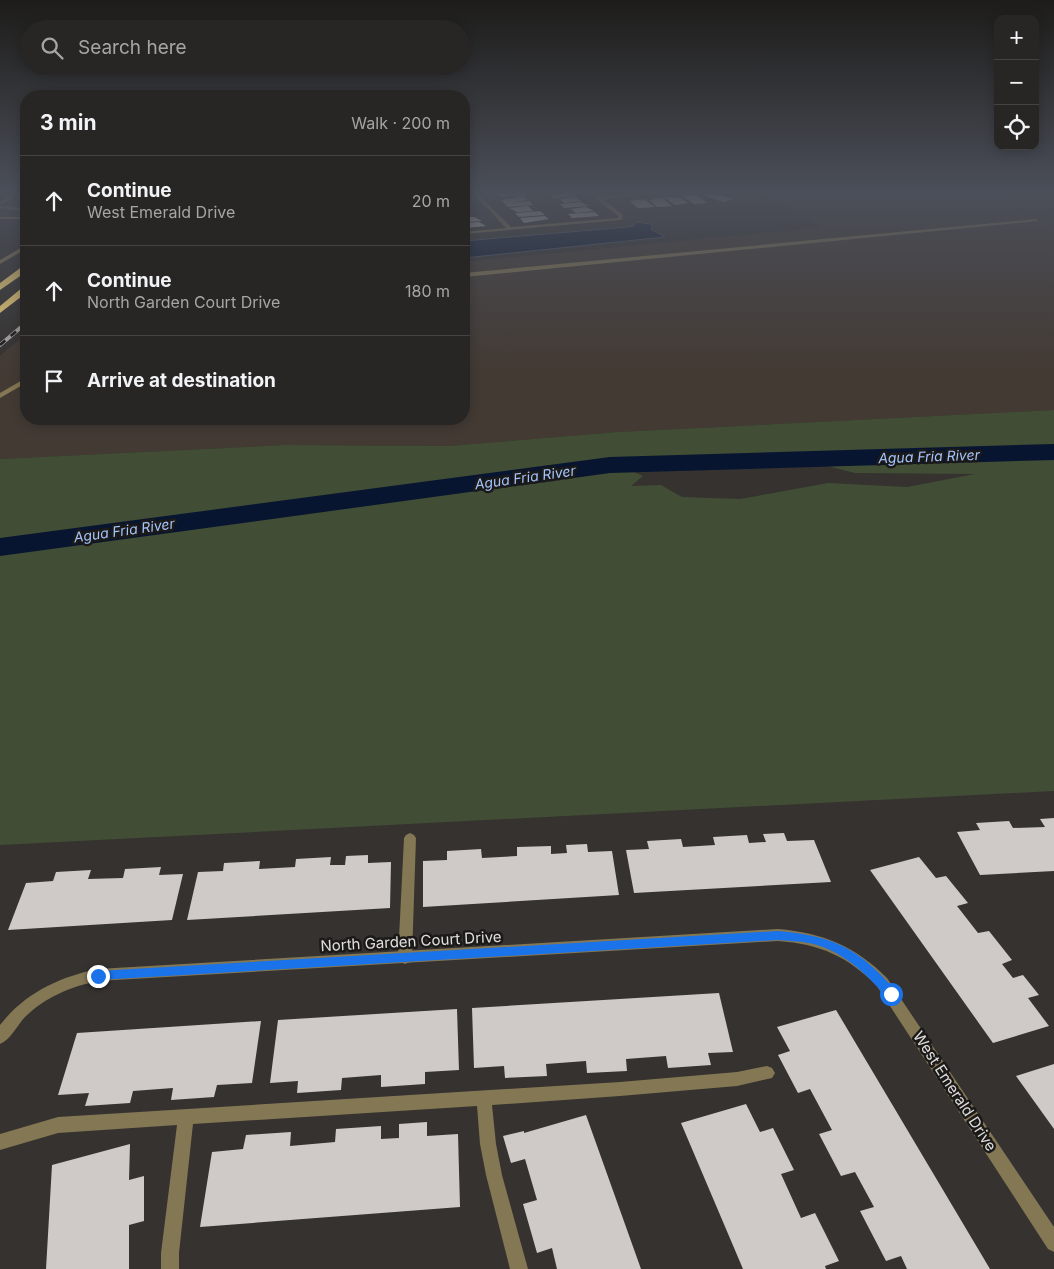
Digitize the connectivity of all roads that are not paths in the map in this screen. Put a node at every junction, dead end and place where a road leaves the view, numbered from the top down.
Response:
1 (19, 251) edge
2 (711, 251) edge
3 (0, 262) edge
4 (20, 272) edge
5 (470, 274) edge
6 (0, 287) edge
7 (20, 294) edge
8 (0, 310) edge
9 (20, 384) edge
10 (0, 396) edge
11 (410, 838) dead end
12 (843, 950) joint
13 (405, 958) junction
14 (0, 1036) edge
15 (768, 1073) dead end
16 (484, 1099) junction
17 (186, 1118) junction
18 (0, 1142) edge
19 (1054, 1242) edge
20 (170, 1269) edge
21 (518, 1269) edge

1 - 3 street
2 - 5 street
4 - 6 highway
7 - 8 highway
9 - 10 street
11 - 13 street
12 - 13 street, North Garden Court Drive
12 - 19 street, West Emerald Drive
13 - 14 street, North Garden Court Drive
15 - 16 street
16 - 17 street
16 - 21 street
17 - 18 street
17 - 20 street

